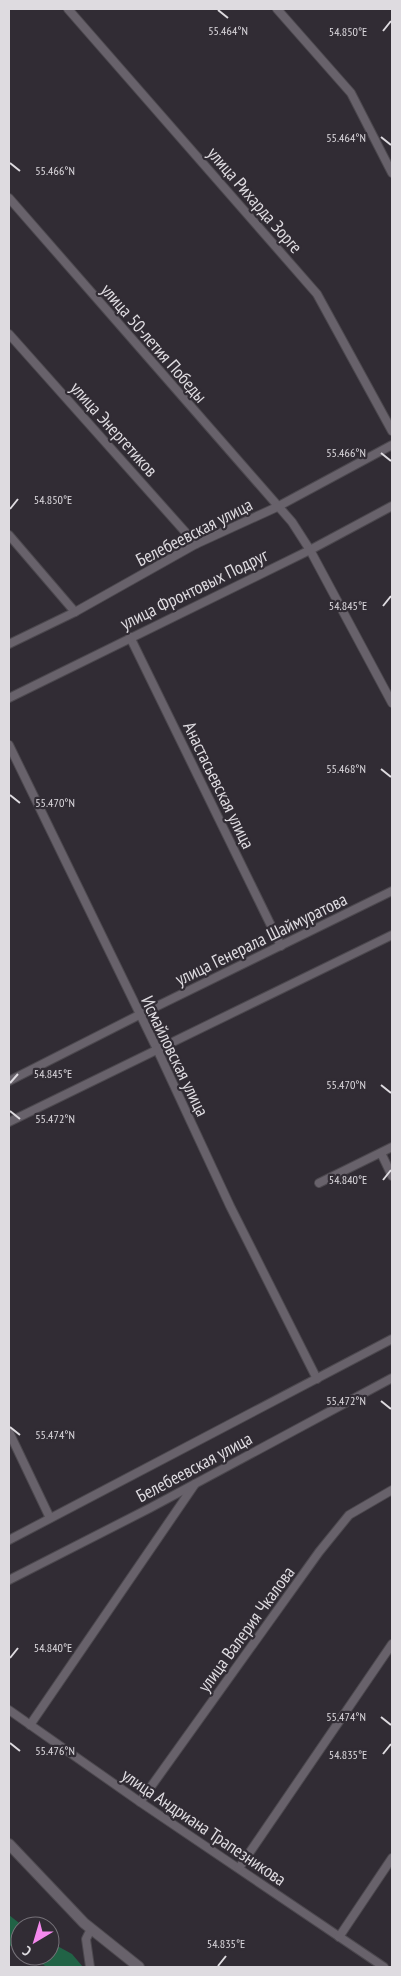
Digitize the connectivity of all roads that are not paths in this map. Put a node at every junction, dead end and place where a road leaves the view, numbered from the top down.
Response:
1 (68, 9) edge
2 (276, 9) edge
3 (392, 172) edge
4 (9, 198) edge
5 (9, 334) edge
6 (392, 430) edge
7 (392, 446) edge
8 (392, 506) edge
9 (277, 507) junction
10 (9, 535) edge
11 (196, 544) junction
12 (310, 550) junction
13 (76, 612) junction
14 (130, 637) junction
15 (9, 644) edge
16 (9, 698) edge
17 (392, 703) edge
18 (9, 745) edge
19 (392, 891) edge
20 (392, 935) edge
21 (280, 946) junction
22 (139, 1015) junction
23 (157, 1049) junction
24 (9, 1081) edge
25 (9, 1122) edge
26 (392, 1147) edge
27 (381, 1153) junction
28 (392, 1176) edge
29 (319, 1183) dead end
30 (392, 1340) edge
31 (392, 1378) edge
32 (317, 1379) junction
33 (9, 1432) edge
34 (196, 1483) junction
35 (392, 1490) edge
36 (50, 1518) junction
37 (9, 1540) edge
38 (9, 1580) edge
39 (392, 1644) edge
40 (9, 1710) edge
41 (30, 1725) junction
42 (140, 1802) junction
43 (9, 1844) edge
44 (392, 1858) edge
45 (239, 1868) junction
46 (91, 1929) junction
47 (339, 1938) junction
48 (90, 1967) edge
49 (139, 1967) edge
50 (384, 1967) edge

1 - 6 street, улица Рихарда Зорге
2 - 3 street
4 - 9 street, улица 50-летия Победы
5 - 11 street, улица Энергетиков
7 - 9 street, Белебеевская улица
8 - 12 street, улица Фронтовых Подруг
9 - 11 street, Белебеевская улица
9 - 12 street, улица 50-летия Победы
10 - 13 street
11 - 13 street, Белебеевская улица
12 - 14 street, улица Фронтовых Подруг
12 - 17 street, улица 50-летия Победы
13 - 15 street, Белебеевская улица
14 - 16 street, улица Фронтовых Подруг
14 - 21 street, Анастасьевская улица
18 - 22 street, Исмайловская улица
19 - 21 street, улица Генерала Шаймуратова
20 - 23 street
21 - 22 street, улица Генерала Шаймуратова
22 - 23 street, Исмайловская улица
22 - 24 street, улица Генерала Шаймуратова
23 - 25 street
23 - 32 street, Исмайловская улица
26 - 27 street
27 - 28 street
27 - 29 street
30 - 32 street, Белебеевская улица
31 - 34 street, Белебеевская улица
32 - 36 street, Белебеевская улица
33 - 36 street
34 - 38 street, Белебеевская улица
34 - 41 street
35 - 42 street, улица Валерия Чкалова
36 - 37 street, Белебеевская улица
39 - 45 street
40 - 41 street, улица Андриана Трапезникова
41 - 42 street, улица Андриана Трапезникова
42 - 45 street, улица Андриана Трапезникова
43 - 46 street
44 - 47 street
45 - 47 street, улица Андриана Трапезникова
46 - 48 street
46 - 49 street
47 - 50 street, улица Андриана Трапезникова

